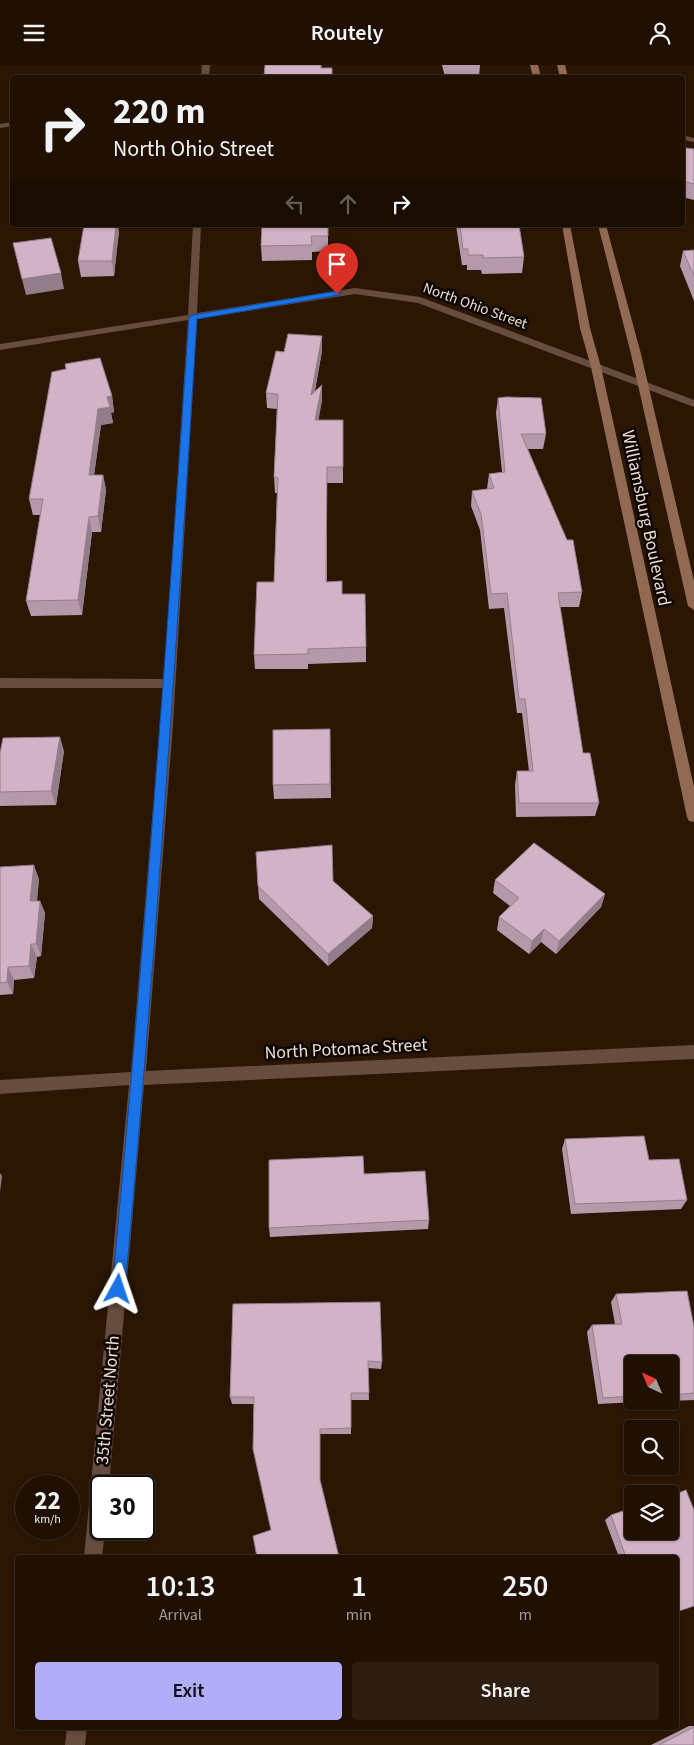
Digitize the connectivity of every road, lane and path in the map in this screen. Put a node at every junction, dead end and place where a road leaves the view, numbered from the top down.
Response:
1 (197, 227) edge
2 (566, 227) edge
3 (603, 227) edge
4 (193, 317) junction
5 (0, 347) edge
6 (596, 367) junction
7 (643, 385) junction
8 (694, 404) edge
9 (694, 606) edge
10 (0, 683) edge
11 (169, 684) junction
12 (694, 817) edge
13 (694, 1051) edge
14 (138, 1078) junction
15 (0, 1087) edge
16 (93, 1555) edge
17 (77, 1730) edge
18 (76, 1745) edge

1 - 4 street, 35th Street North
2 - 6 main road, Williamsburg Boulevard
3 - 7 main road, Williamsburg Boulevard
4 - 5 street, North Ohio Street
4 - 6 street, North Ohio Street
4 - 11 street, 35th Street North
6 - 7 street, North Ohio Street
6 - 12 main road, Williamsburg Boulevard
7 - 8 street, North Ohio Street
7 - 9 main road, Williamsburg Boulevard
10 - 11 street
11 - 14 street, 35th Street North
13 - 14 street, North Potomac Street
14 - 15 street, North Potomac Street
14 - 16 street, 35th Street North
17 - 18 street

